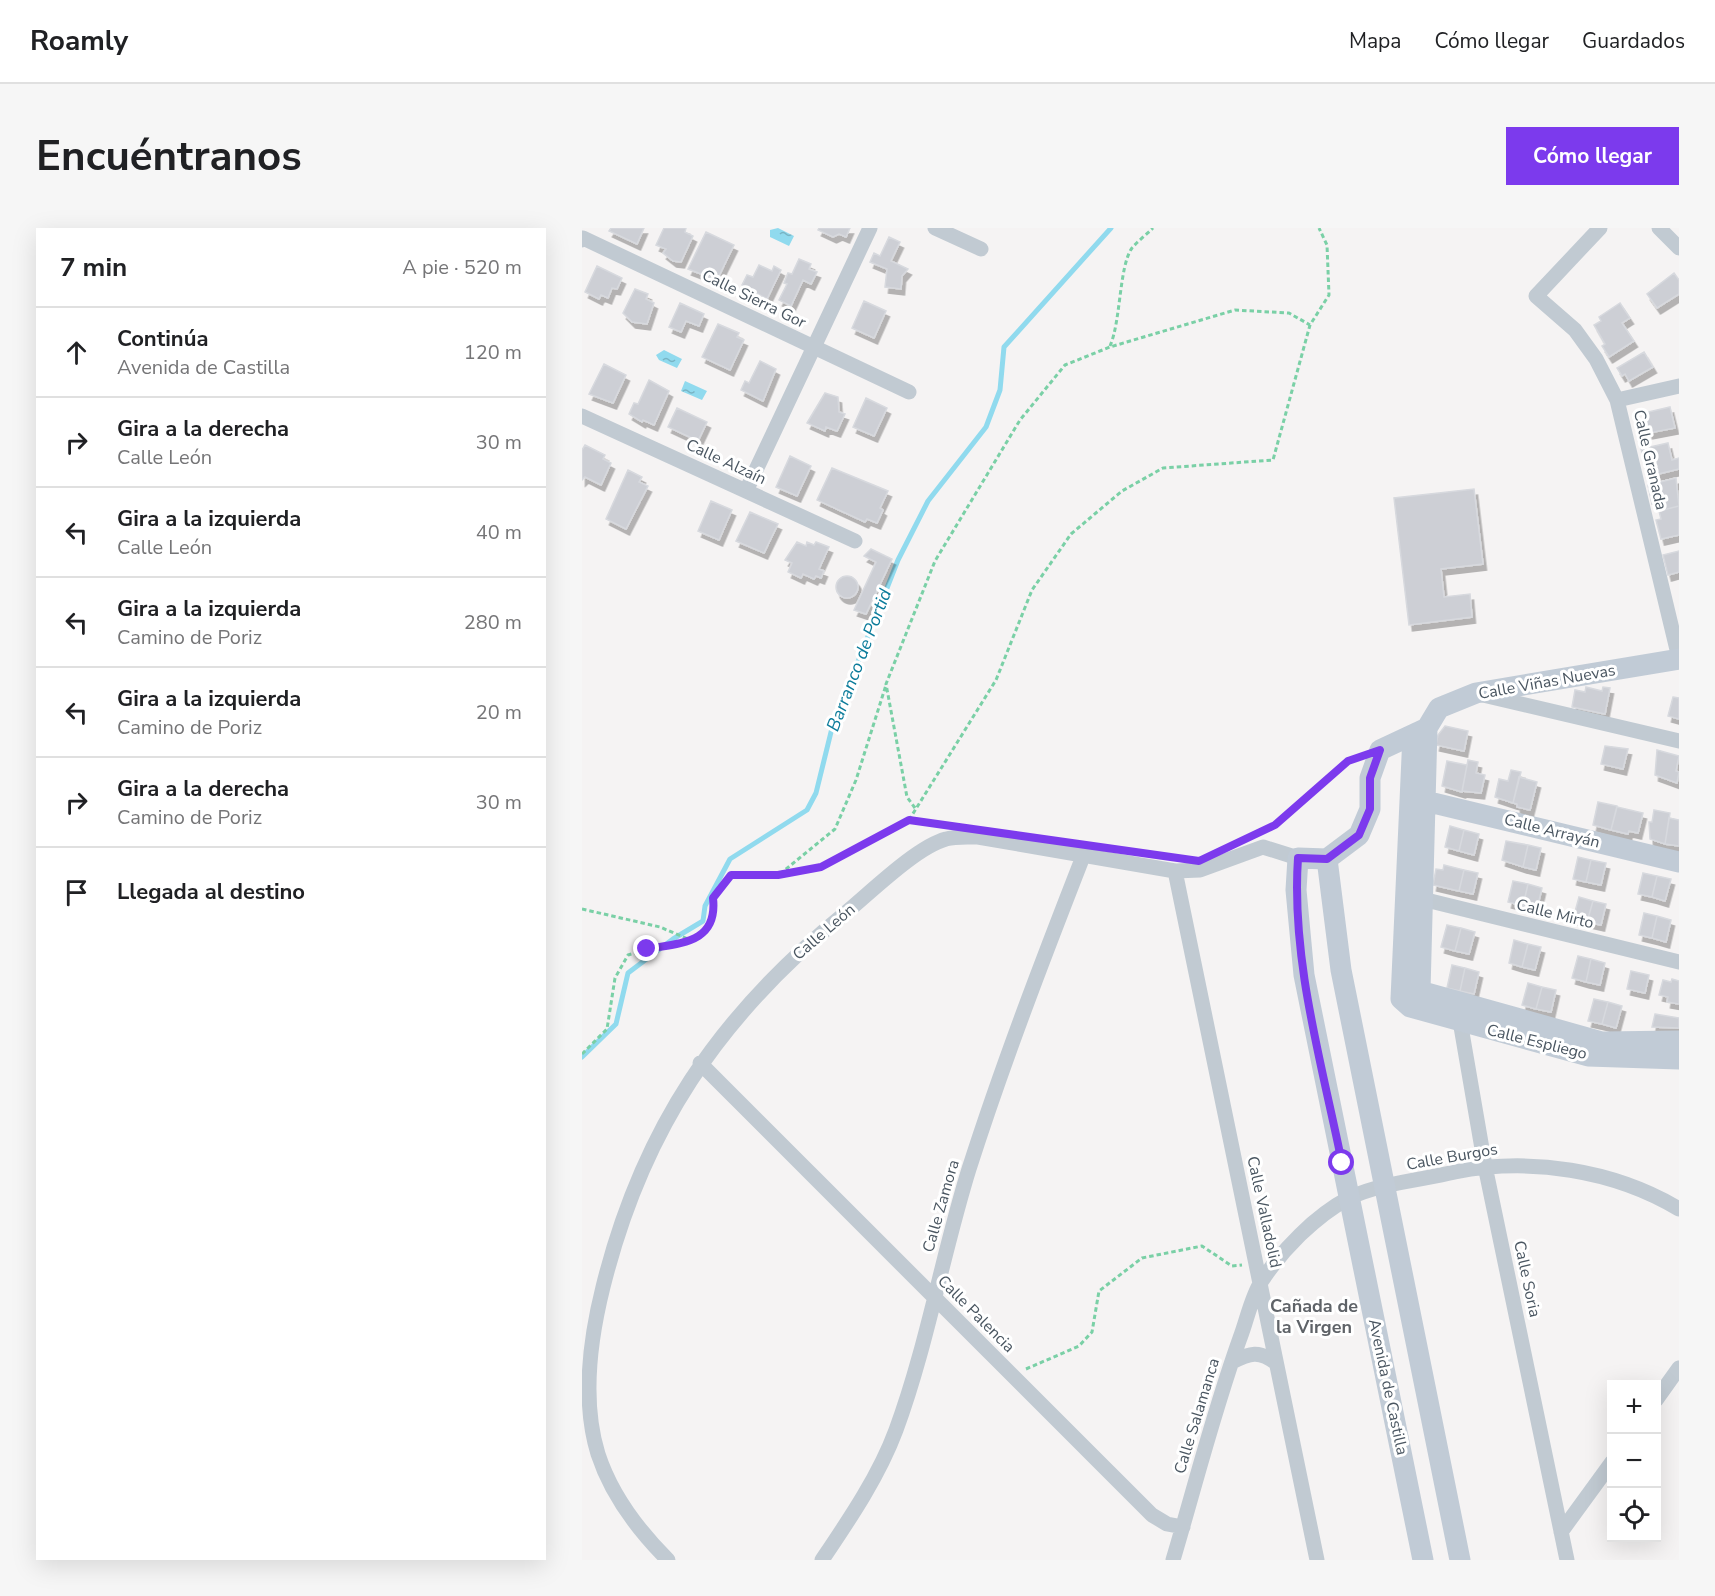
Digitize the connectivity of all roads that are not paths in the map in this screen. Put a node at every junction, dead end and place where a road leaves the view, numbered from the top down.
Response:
1 (870, 228) edge
2 (934, 228) edge
3 (1600, 228) edge
4 (1659, 228) edge
5 (583, 239) edge
6 (1679, 248) edge
7 (981, 249) dead end
8 (813, 348) junction
9 (1679, 386) edge
10 (909, 392) dead end
11 (1617, 400) junction
12 (582, 416) edge
13 (746, 491) junction
14 (855, 541) dead end
15 (1679, 659) edge
16 (1476, 693) junction
17 (1420, 731) junction
18 (1679, 741) edge
19 (1418, 799) junction
20 (1084, 854) junction
21 (1298, 858) junction
22 (1327, 859) junction
23 (1679, 862) edge
24 (1175, 871) junction
25 (1414, 898) junction
26 (1679, 962) edge
27 (1461, 1013) junction
28 (1679, 1041) edge
29 (1679, 1059) edge
30 (700, 1063) junction
31 (1485, 1166) junction
32 (1384, 1187) junction
33 (1349, 1198) junction
34 (1679, 1209) edge
35 (1260, 1284) junction
36 (933, 1296) junction
37 (1232, 1362) junction
38 (1276, 1363) junction
39 (1679, 1368) edge
40 (1661, 1393) edge
41 (1607, 1468) edge
42 (1183, 1527) junction
43 (1561, 1532) junction
44 (668, 1560) edge
45 (822, 1560) edge
46 (1173, 1560) edge
47 (1317, 1560) edge
48 (1423, 1560) edge
49 (1460, 1560) edge
50 (1567, 1560) edge

1 - 8 street
2 - 7 street
3 - 11 street, Calle Granada
4 - 6 street
5 - 8 street, Calle Sierra Gor
8 - 10 street, Calle Sierra Gor
8 - 13 street
9 - 11 street
11 - 15 street, Calle Granada
12 - 13 street, Calle Alzaín
13 - 14 street, Calle Alzaín
15 - 16 street, Calle Viñas Nuevas
16 - 17 street, Calle Viñas Nuevas
16 - 18 street
17 - 19 street
17 - 22 street
19 - 23 street, Calle Arrayán
19 - 25 street
20 - 24 street, Calle León
20 - 30 street, Calle León
20 - 36 street, Calle Zamora
21 - 22 street, Calle León
21 - 24 street, Calle León
21 - 33 street, Avenida de Castilla
22 - 32 street
24 - 35 street, Calle Valladolid
25 - 26 street, Calle Mirto
25 - 27 street, Calle Espliego
27 - 28 street, Calle Espliego
27 - 29 street, Calle Espliego
27 - 31 street, Calle Soria
30 - 36 street, Calle Palencia
30 - 44 street, Calle León
31 - 32 street, Calle Burgos
31 - 34 street, Calle Burgos
31 - 43 street, Calle Soria
32 - 33 street, Calle Burgos
32 - 49 street
33 - 35 street, Calle Burgos
33 - 48 street, Avenida de Castilla
35 - 37 street, Calle Salamanca
35 - 38 street, Calle Valladolid
36 - 42 street, Calle Palencia
36 - 45 street, Calle Zamora
37 - 38 street
37 - 42 street, Calle Salamanca
38 - 47 street, Calle Valladolid
39 - 40 street
41 - 43 street
42 - 46 street, Calle Salamanca
43 - 50 street, Calle Soria

